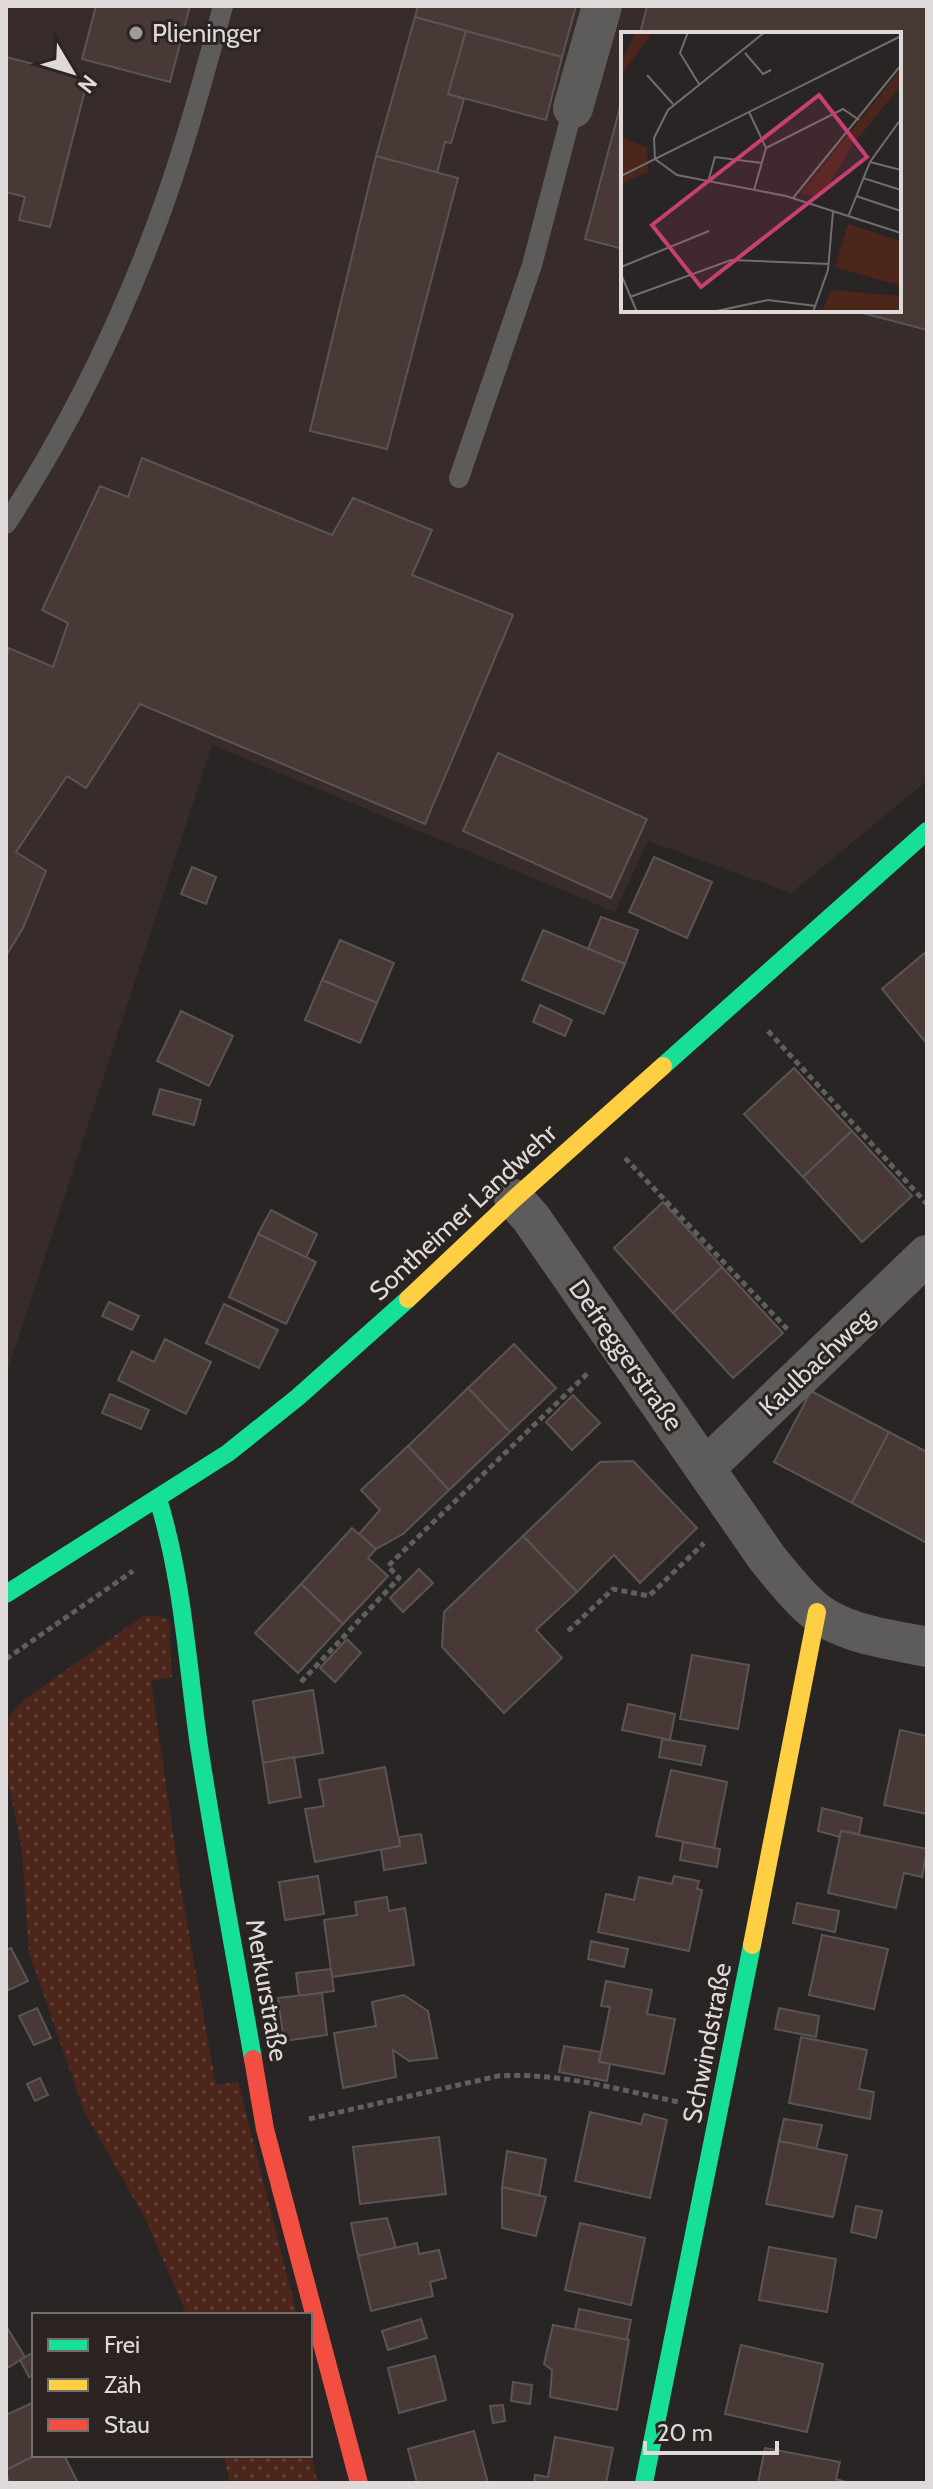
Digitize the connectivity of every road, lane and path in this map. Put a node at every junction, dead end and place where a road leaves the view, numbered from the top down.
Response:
1 (223, 6) edge
2 (602, 6) edge
3 (573, 108) joint
4 (459, 478) dead end
5 (6, 524) edge
6 (927, 831) edge
7 (767, 1030) dead end
8 (624, 1157) dead end
9 (514, 1199) junction
10 (927, 1204) edge
11 (927, 1255) edge
12 (618, 1344) junction
13 (817, 1361) junction
14 (705, 1468) junction
15 (158, 1499) junction
16 (736, 1513) junction
17 (6, 1594) edge
18 (817, 1612) junction
19 (568, 1631) dead end
20 (927, 1647) edge
21 (301, 1682) dead end
22 (720, 2110) junction
23 (265, 2129) junction
24 (359, 2483) edge
25 (644, 2483) edge

1 - 5 lane
2 - 3 street
3 - 4 lane
6 - 9 street, Sontheimer Landwehr
7 - 10 path
8 - 13 path
9 - 12 street, Defreggerstraße
9 - 15 street, Sontheimer Landwehr
11 - 13 street, Kaulbachweg
12 - 14 street, Defreggerstraße
12 - 21 path
13 - 14 street, Kaulbachweg
14 - 16 street, Defreggerstraße
15 - 17 street, Sontheimer Landwehr
15 - 23 street, Merkurstraße
16 - 18 street, Defreggerstraße
16 - 19 path
18 - 20 street, Defreggerstraße
18 - 22 street, Schwindstraße
22 - 23 path
22 - 25 street, Schwindstraße
23 - 24 street, Merkurstraße

